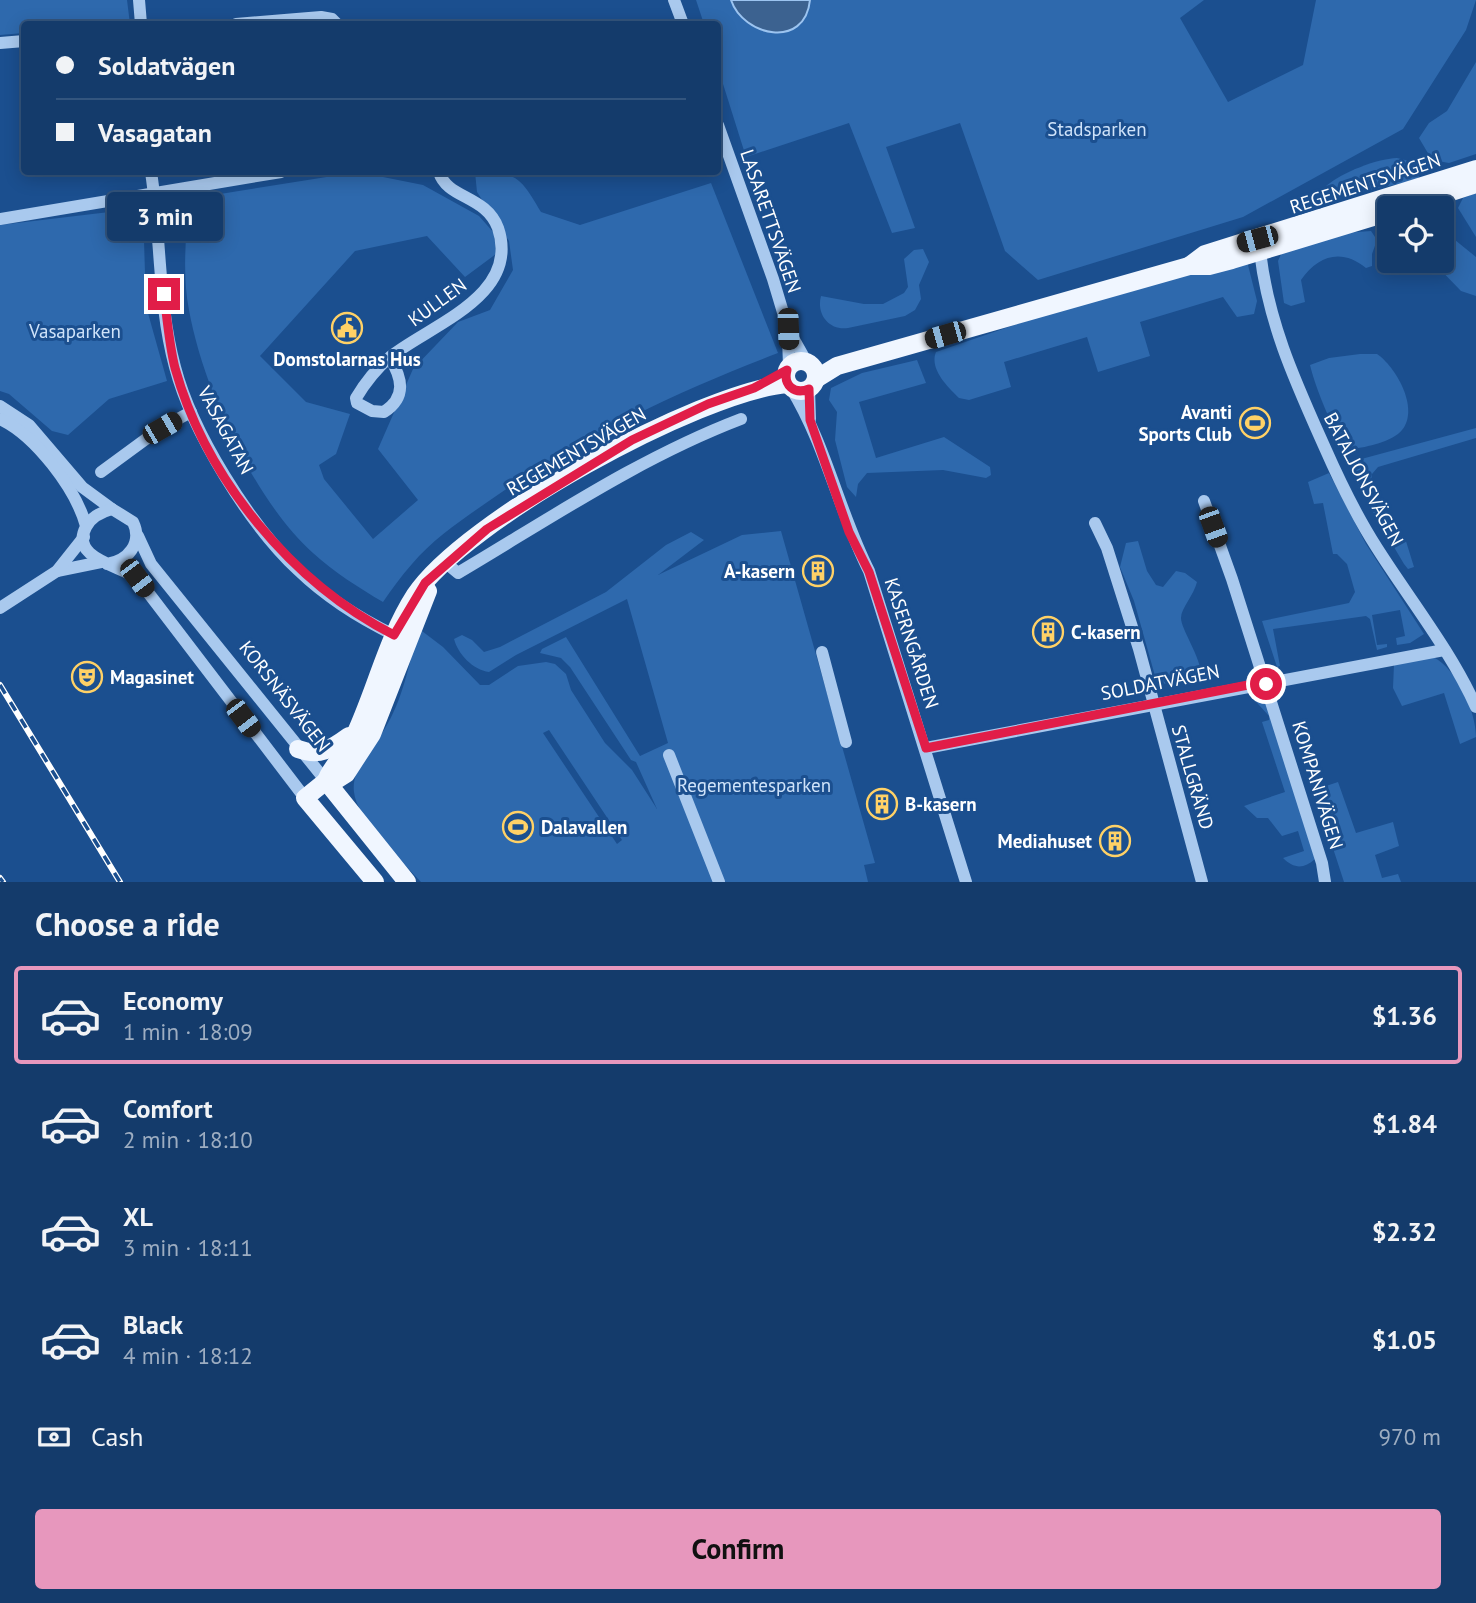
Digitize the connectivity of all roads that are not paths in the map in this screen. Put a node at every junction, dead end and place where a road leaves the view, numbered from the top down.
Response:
1 (139, 0) edge
2 (674, 0) edge
3 (141, 21) edge
4 (682, 21) edge
5 (21, 41) edge
6 (0, 43) edge
7 (721, 133) edge
8 (1476, 169) edge
9 (152, 175) edge
10 (264, 175) edge
11 (440, 175) edge
12 (1454, 184) junction
13 (1476, 184) edge
14 (155, 194) junction
15 (1428, 196) edge
16 (1377, 215) edge
17 (0, 219) edge
18 (1259, 245) junction
19 (390, 358) dead end
20 (799, 375) junction
21 (0, 406) edge
22 (691, 411) junction
23 (191, 412) junction
24 (0, 419) edge
25 (741, 419) dead end
26 (810, 420) junction
27 (702, 433) junction
28 (101, 472) dead end
29 (1204, 501) dead end
30 (112, 509) junction
31 (1095, 523) dead end
32 (85, 532) junction
33 (136, 532) junction
34 (104, 563) junction
35 (440, 569) junction
36 (57, 571) junction
37 (0, 608) edge
38 (401, 638) junction
39 (1444, 650) junction
40 (822, 652) dead end
41 (1266, 684) junction
42 (1153, 704) junction
43 (1476, 707) edge
44 (355, 732) junction
45 (846, 742) dead end
46 (926, 748) junction
47 (298, 749) junction
48 (669, 755) dead end
49 (346, 774) junction
50 (326, 781) junction
51 (305, 798) junction
52 (349, 810) junction
53 (376, 882) edge
54 (407, 882) edge
55 (719, 882) edge
56 (965, 882) edge
57 (1202, 882) edge
58 (1325, 882) edge

1 - 3 street
2 - 4 street
5 - 6 street
7 - 20 street, LASARETTSVÄGEN
8 - 12 main road, REGEMENTSVÄGEN
9 - 14 street, VASAGATAN
10 - 14 street
11 - 19 street, KULLEN
12 - 13 main road, REGEMENTSVÄGEN
12 - 15 main road, REGEMENTSVÄGEN
12 - 18 main road, REGEMENTSVÄGEN
14 - 17 street
14 - 23 street, VASAGATAN
16 - 18 main road, REGEMENTSVÄGEN
18 - 20 main road, REGEMENTSVÄGEN
18 - 39 street, BATALJONSVÄGEN
20 - 22 main road, REGEMENTSVÄGEN
20 - 26 street, KASERNGÅRDEN
20 - 26 street, KASERNGÅRDEN
21 - 30 street
22 - 27 street
22 - 35 main road, REGEMENTSVÄGEN
23 - 28 street
23 - 38 street, VASAGATAN
24 - 32 street
25 - 27 street
26 - 46 street, KASERNGÅRDEN
27 - 35 street
29 - 41 street, KOMPANIVÄGEN
30 - 32 street
30 - 33 street
31 - 42 street, STALLGRÄND
32 - 34 street
32 - 36 street
33 - 34 street
33 - 47 street, KORSNÄSVÄGEN
34 - 36 street
34 - 51 street
35 - 38 main road, REGEMENTSVÄGEN
36 - 37 street
38 - 44 main road, REGEMENTSVÄGEN
38 - 49 main road, REGEMENTSVÄGEN
39 - 41 street, SOLDATVÄGEN
39 - 43 street, BATALJONSVÄGEN
40 - 45 street
41 - 42 street, SOLDATVÄGEN
41 - 58 street, KOMPANIVÄGEN
42 - 46 street, SOLDATVÄGEN
42 - 57 street, STALLGRÄND
44 - 47 main road
44 - 50 main road, REGEMENTSVÄGEN
46 - 56 street, KASERNGÅRDEN
47 - 50 street, KORSNÄSVÄGEN
48 - 55 street
49 - 50 main road
49 - 52 main road
50 - 51 main road
50 - 52 main road, KORSNÄSVÄGEN
51 - 53 main road
52 - 54 main road, KORSNÄSVÄGEN

